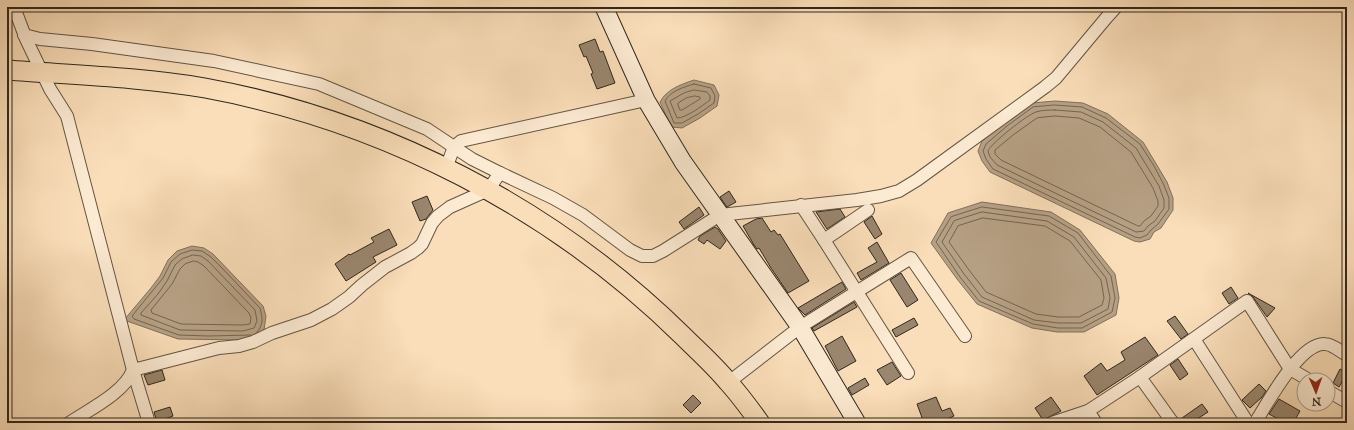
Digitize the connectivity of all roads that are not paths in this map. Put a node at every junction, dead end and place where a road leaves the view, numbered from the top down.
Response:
1 (14, 7) edge
2 (604, 7) edge
3 (1116, 7) edge
4 (24, 35) junction
5 (7, 70) edge
6 (42, 73) junction
7 (646, 100) junction
8 (454, 147) junction
9 (446, 168) junction
10 (500, 174) junction
11 (488, 190) junction
12 (801, 205) junction
13 (868, 210) dead end
14 (720, 215) junction
15 (824, 240) junction
16 (856, 292) junction
17 (800, 327) junction
18 (965, 336) dead end
19 (1194, 338) junction
20 (1347, 355) edge
21 (1290, 369) junction
22 (133, 370) junction
23 (1296, 372) edge
24 (908, 373) dead end
25 (1140, 377) junction
26 (728, 382) junction
27 (1336, 396) edge
28 (1347, 402) edge
29 (1088, 411) junction
30 (69, 423) edge
31 (149, 423) edge
32 (760, 423) edge
33 (857, 423) edge
34 (1052, 423) edge
35 (1096, 423) edge
36 (1173, 423) edge
37 (1248, 423) edge
38 (1255, 423) edge

1 - 4 street
2 - 7 street
3 - 12 street
4 - 6 street
4 - 8 street
5 - 6 main road
6 - 9 main road
6 - 22 street
7 - 8 street
7 - 14 street
8 - 9 street
8 - 10 street
9 - 11 main road
10 - 11 street
10 - 14 street
11 - 22 street
11 - 26 main road
12 - 14 street
12 - 15 street
13 - 15 street
14 - 17 street
15 - 16 street
16 - 17 street
16 - 18 street
16 - 24 street
17 - 26 street
17 - 33 street
19 - 21 street
19 - 25 street
19 - 37 street
20 - 21 street
21 - 23 street
21 - 38 street
22 - 30 street
22 - 31 street
25 - 29 street
25 - 36 street
26 - 32 main road
27 - 28 street
29 - 34 street
29 - 35 street

